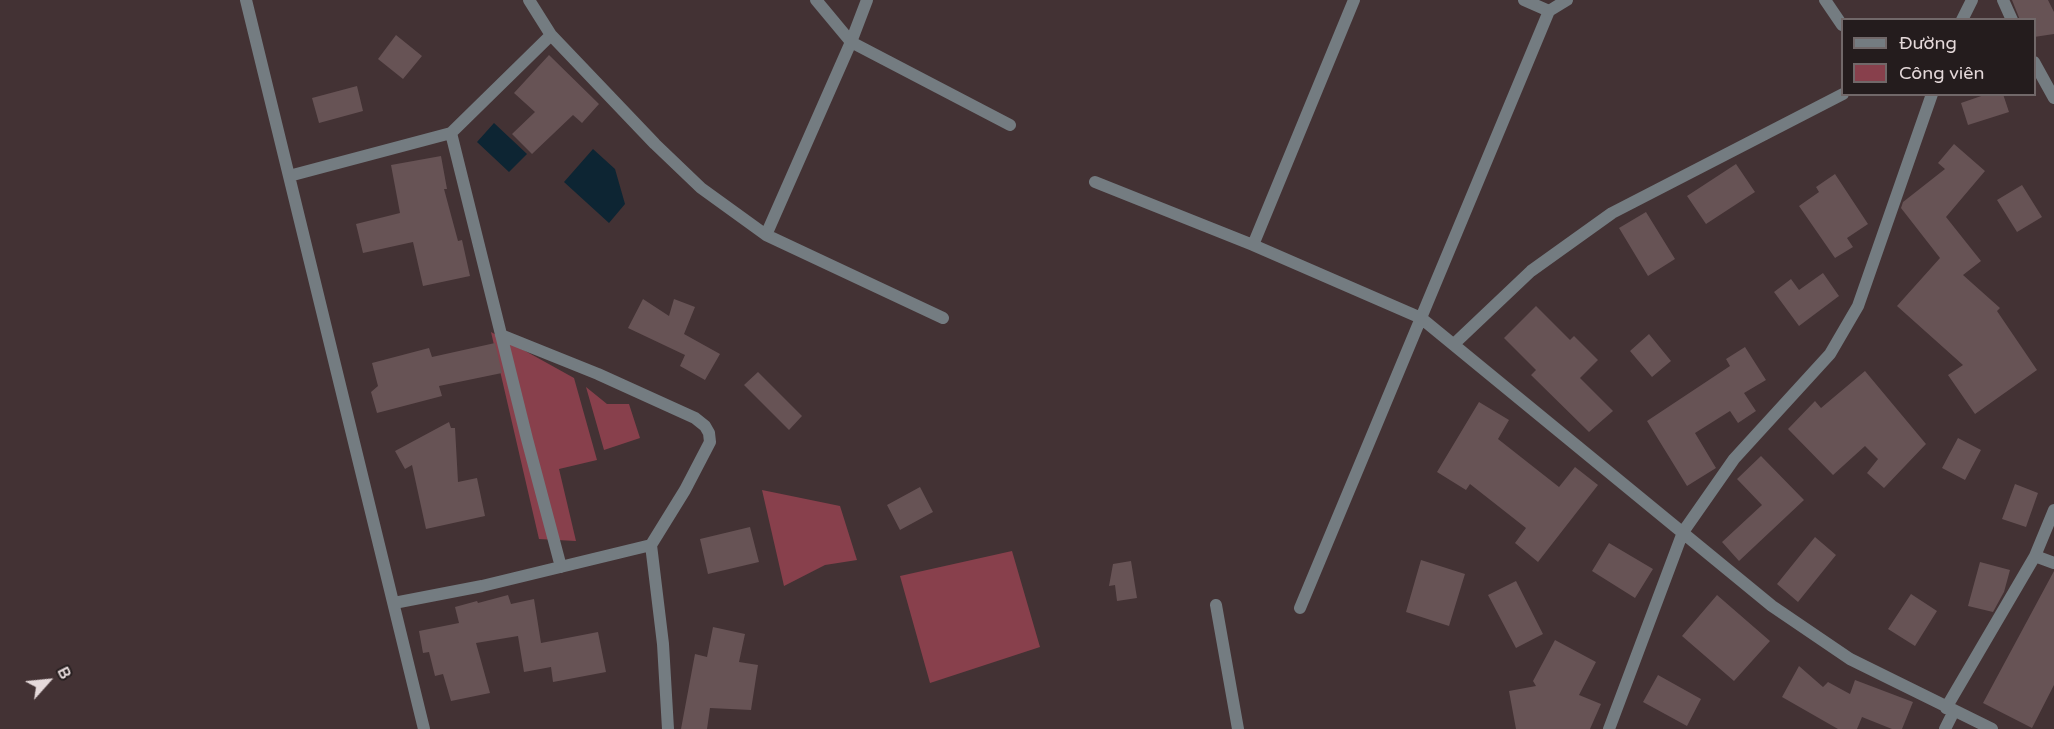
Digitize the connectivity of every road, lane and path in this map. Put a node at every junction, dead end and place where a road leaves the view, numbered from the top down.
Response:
1 (246, 0) edge
2 (529, 0) edge
3 (816, 0) edge
4 (867, 0) edge
5 (1353, 0) edge
6 (1524, 0) edge
7 (1567, 0) edge
8 (1825, 0) edge
9 (1972, 0) edge
10 (2003, 0) edge
11 (1550, 10) junction
12 (1963, 18) edge
13 (2011, 18) edge
14 (1841, 24) edge
15 (551, 35) junction
16 (851, 42) junction
17 (2036, 66) edge
18 (1841, 95) edge
19 (1931, 96) edge
20 (2054, 98) edge
21 (1010, 125) dead end
22 (451, 133) junction
23 (289, 176) junction
24 (1095, 182) dead end
25 (766, 235) junction
26 (1253, 245) junction
27 (943, 318) dead end
28 (1421, 318) junction
29 (501, 335) junction
30 (1454, 344) junction
31 (2054, 510) edge
32 (1683, 532) junction
33 (651, 545) junction
34 (2035, 556) junction
35 (2054, 563) edge
36 (561, 567) junction
37 (394, 603) junction
38 (1216, 605) dead end
39 (1300, 608) dead end
40 (1950, 709) junction
41 (424, 729) edge
42 (668, 729) edge
43 (1238, 729) edge
44 (1609, 729) edge
45 (1945, 729) edge
46 (1992, 729) edge

1 - 23 street
2 - 15 street
3 - 16 street
4 - 16 street
5 - 26 street
6 - 11 street
7 - 11 street
8 - 14 street
9 - 12 street
10 - 13 street
11 - 28 street
15 - 22 street
15 - 25 street
16 - 21 street
16 - 25 street
17 - 20 street
18 - 30 street
19 - 32 street
22 - 23 street
22 - 29 street
23 - 37 street
24 - 26 street
25 - 27 street
26 - 28 street
28 - 30 street
28 - 39 street
29 - 33 street
29 - 36 street
30 - 32 street
31 - 34 street
32 - 40 street
32 - 44 street
33 - 36 street
33 - 42 street
34 - 35 street
34 - 40 street
36 - 37 street
37 - 41 street
38 - 43 street
40 - 45 street
40 - 46 street

